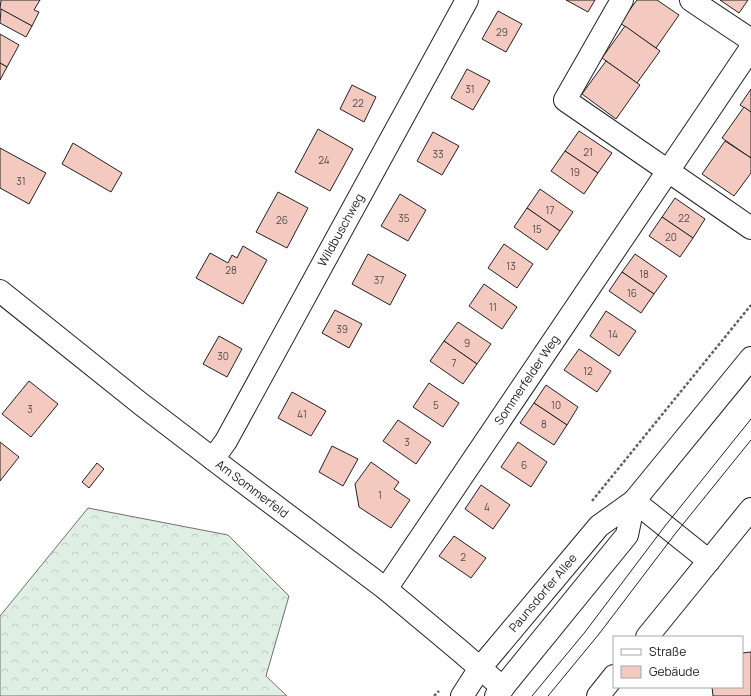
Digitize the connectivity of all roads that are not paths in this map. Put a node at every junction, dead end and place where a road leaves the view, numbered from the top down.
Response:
1 (467, 0) edge
2 (622, 0) edge
3 (691, 0) edge
4 (751, 40) edge
5 (751, 48) edge
6 (668, 171) junction
7 (751, 228) edge
8 (0, 291) edge
9 (751, 358) edge
10 (213, 459) junction
11 (634, 501) junction
12 (751, 510) edge
13 (709, 561) junction
14 (386, 589) junction
15 (647, 636) edge
16 (480, 668) junction
17 (613, 677) edge
18 (499, 692) edge
19 (462, 696) edge
20 (598, 696) edge

1 - 10 street, Wildbuschweg
2 - 6 street
3 - 4 street
5 - 6 street, Sommerfelder Weg
6 - 7 street
6 - 14 street, Sommerfelder Weg
8 - 10 street, Am Sommerfeld
9 - 11 street, Paunsdorfer Allee
10 - 14 street, Am Sommerfeld
11 - 13 street
11 - 16 street, Paunsdorfer Allee
11 - 18 street, Paunsdorfer Allee
12 - 13 street
13 - 15 street
14 - 16 street, Am Sommerfeld
16 - 18 street, Am Sommerfeld
16 - 19 street, Paunsdorfer Allee
17 - 20 street

